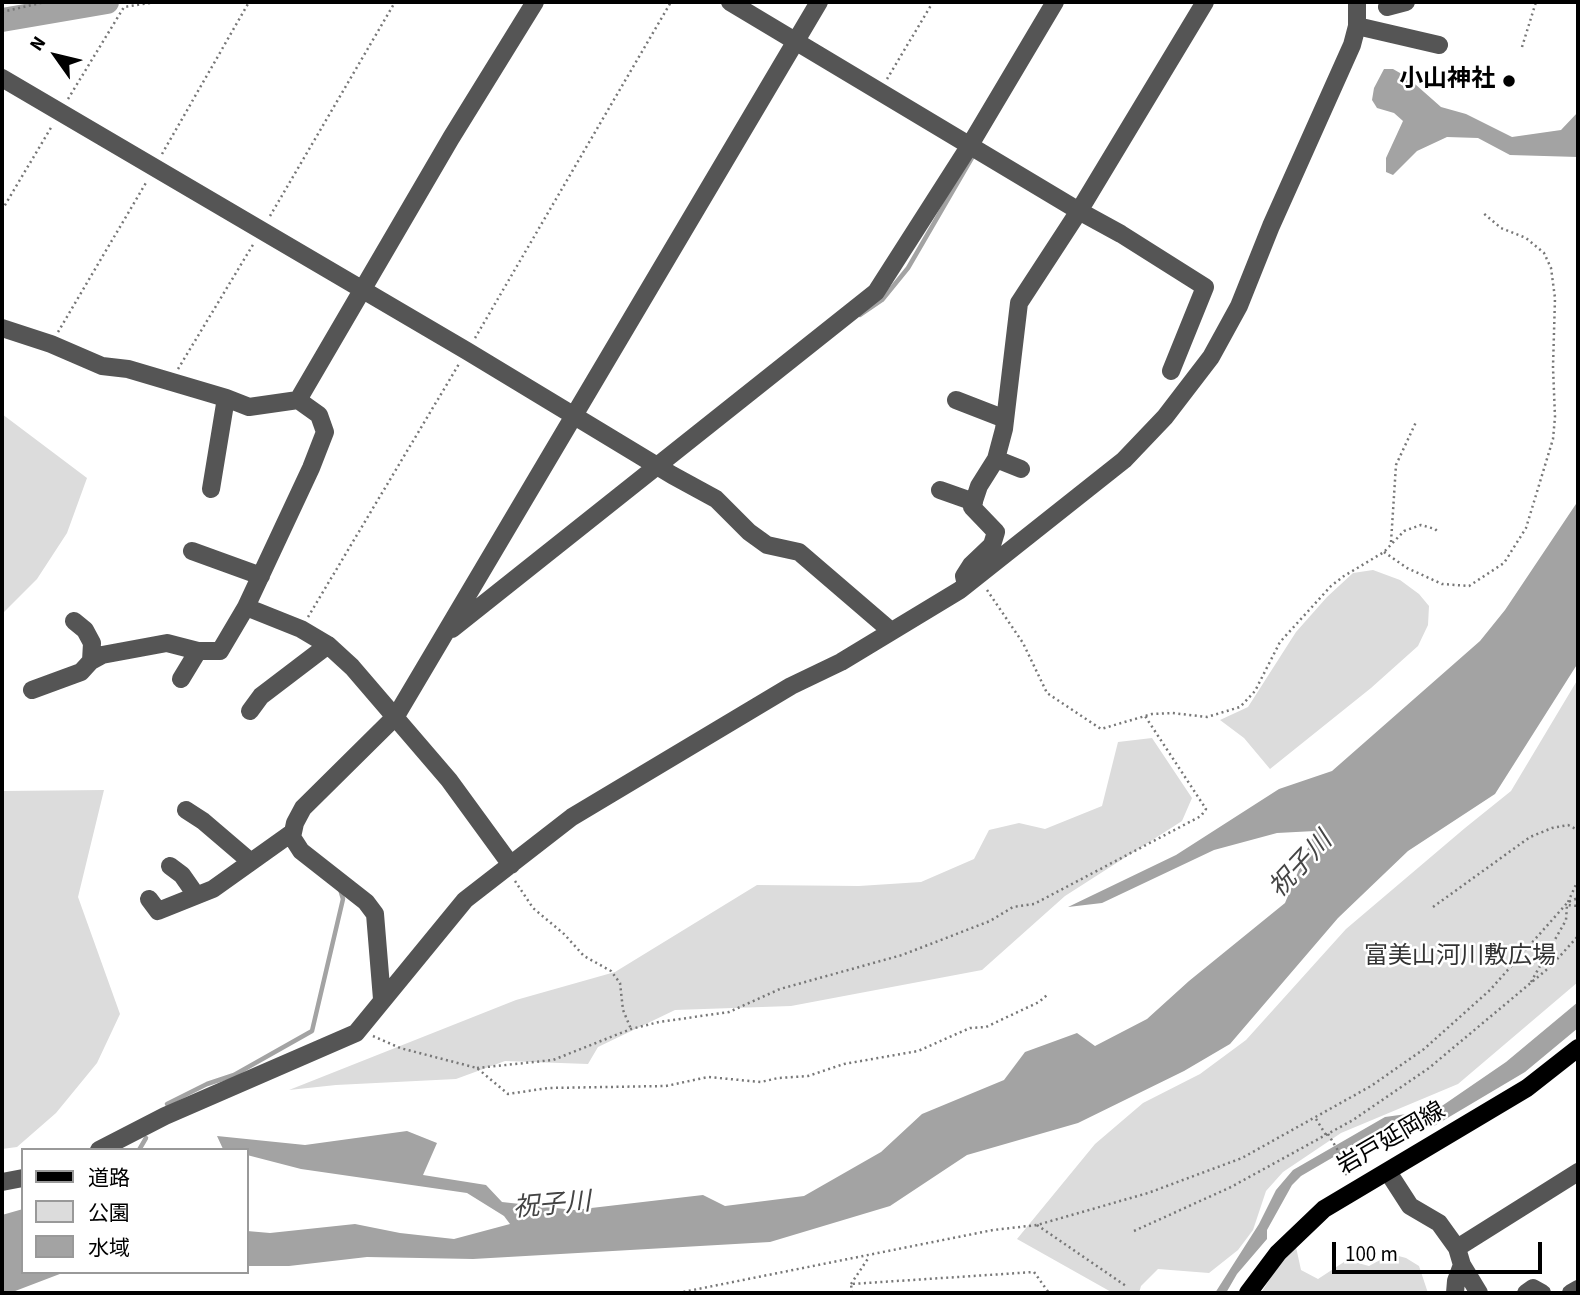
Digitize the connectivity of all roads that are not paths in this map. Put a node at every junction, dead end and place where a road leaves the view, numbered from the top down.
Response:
1 (535, 2) edge
2 (730, 2) edge
3 (819, 2) edge
4 (1055, 2) edge
5 (1205, 2) edge
6 (1357, 2) edge
7 (1406, 2) edge
8 (1387, 7) dead end
9 (1357, 26) junction
10 (795, 42) junction
11 (1439, 45) dead end
12 (2, 78) edge
13 (970, 145) junction
14 (1079, 211) junction
15 (362, 291) junction
16 (2, 328) edge
17 (1171, 371) dead end
18 (226, 398) junction
19 (298, 400) junction
20 (956, 400) dead end
21 (573, 416) junction
22 (1005, 419) junction
23 (996, 459) junction
24 (657, 466) junction
25 (1021, 469) dead end
26 (211, 489) dead end
27 (940, 490) dead end
28 (974, 502) junction
29 (192, 551) dead end
30 (261, 576) junction
31 (972, 580) junction
32 (246, 607) junction
33 (74, 621) dead end
34 (891, 631) junction
35 (445, 634) junction
36 (328, 645) junction
37 (198, 651) junction
38 (91, 660) junction
39 (181, 679) dead end
40 (32, 690) dead end
41 (250, 711) dead end
42 (396, 716) junction
43 (186, 810) dead end
44 (293, 832) junction
45 (251, 862) junction
46 (170, 866) dead end
47 (509, 867) junction
48 (196, 895) junction
49 (149, 899) dead end
50 (382, 999) junction
51 (1578, 1053) edge
52 (103, 1148) edge
53 (1388, 1172) junction
54 (1578, 1172) edge
55 (21, 1178) edge
56 (2, 1182) edge
57 (1460, 1257) junction
58 (1578, 1289) edge
59 (1248, 1293) edge
60 (1455, 1293) edge
61 (1479, 1293) edge
62 (1526, 1293) edge
63 (1542, 1293) edge
64 (1572, 1293) edge

1 - 15 street
2 - 10 street
3 - 10 street
4 - 13 street
5 - 14 street
6 - 9 street
7 - 8 street
9 - 11 street
9 - 31 street
10 - 13 street
10 - 21 street
12 - 15 street
13 - 14 street
13 - 24 street
14 - 17 street
14 - 22 street
15 - 19 street
15 - 21 street
16 - 18 street
18 - 19 street
18 - 26 street
19 - 30 street
20 - 22 street
21 - 24 street
21 - 35 street
22 - 23 street
23 - 25 street
23 - 28 street
24 - 34 street
24 - 35 street
27 - 28 street
28 - 31 street
29 - 30 street
30 - 32 street
31 - 34 street
32 - 36 street
32 - 37 street
33 - 38 street
34 - 47 street
35 - 42 street
36 - 41 street
36 - 42 street
37 - 38 street
37 - 39 street
38 - 40 street
42 - 44 street
42 - 47 street
43 - 45 street
44 - 45 street
44 - 50 street
45 - 48 street
46 - 48 street
47 - 50 street
48 - 49 street
50 - 52 street
51 - 53 main road, 岩戸延岡線
53 - 57 street
53 - 59 main road, 岩戸延岡線
54 - 57 street
55 - 56 street
57 - 60 street
57 - 61 street
58 - 64 street
62 - 63 street

